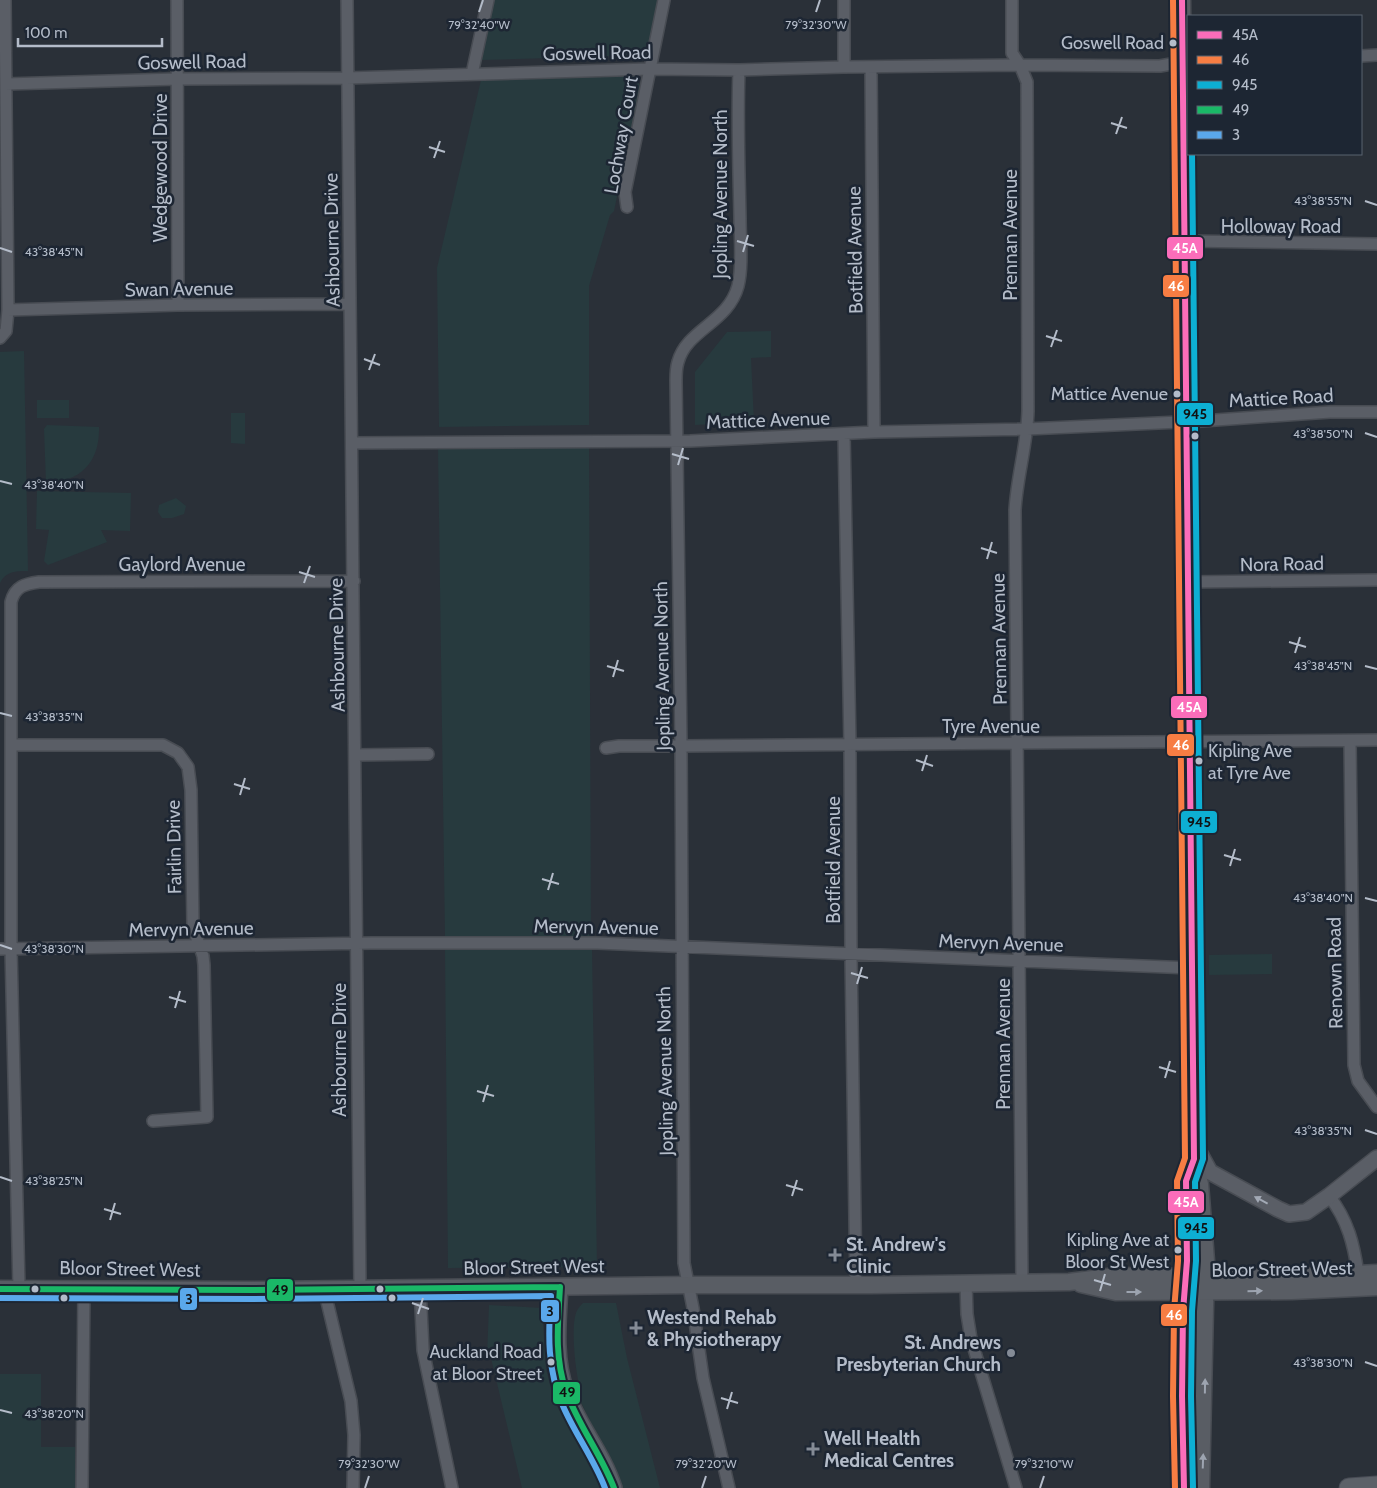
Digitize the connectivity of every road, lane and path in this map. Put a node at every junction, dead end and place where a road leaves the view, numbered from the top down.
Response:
1 (6, 0) edge
2 (177, 0) edge
3 (347, 0) edge
4 (488, 0) edge
5 (664, 0) edge
6 (844, 0) edge
7 (1012, 0) edge
8 (1182, 0) edge
9 (1377, 55) edge
10 (1362, 56) edge
11 (1186, 62) edge
12 (1020, 65) junction
13 (844, 67) junction
14 (871, 67) junction
15 (650, 69) junction
16 (739, 70) junction
17 (472, 74) junction
18 (347, 78) junction
19 (177, 79) junction
20 (6, 84) junction
21 (627, 207) dead end
22 (1185, 242) junction
23 (1377, 244) edge
24 (350, 304) junction
25 (178, 305) junction
26 (8, 310) junction
27 (2, 337) edge
28 (1377, 412) edge
29 (1186, 421) junction
30 (1028, 429) junction
31 (874, 432) junction
32 (844, 434) junction
33 (676, 441) junction
34 (352, 443) junction
35 (1377, 580) edge
36 (354, 581) junction
37 (1188, 582) junction
38 (6, 645) edge
39 (1377, 740) edge
40 (1350, 741) junction
41 (1189, 742) junction
42 (1018, 744) junction
43 (12, 745) junction
44 (850, 745) junction
45 (681, 746) junction
46 (606, 748) dead end
47 (428, 754) dead end
48 (356, 755) junction
49 (356, 944) junction
50 (200, 946) junction
51 (681, 947) junction
52 (6, 949) edge
53 (851, 955) junction
54 (1020, 962) junction
55 (1192, 968) junction
56 (1377, 1107) edge
57 (153, 1121) dead end
58 (1192, 1128) junction
59 (1377, 1158) edge
60 (1194, 1160) junction
61 (1329, 1196) junction
62 (1377, 1273) edge
63 (1358, 1274) junction
64 (1022, 1282) junction
65 (966, 1283) junction
66 (1185, 1284) junction
67 (1206, 1284) junction
68 (688, 1285) junction
69 (856, 1285) junction
70 (1377, 1286) edge
71 (560, 1287) junction
72 (0, 1288) edge
73 (19, 1288) junction
74 (84, 1288) junction
75 (420, 1288) junction
76 (324, 1289) junction
77 (360, 1289) junction
78 (1377, 1486) edge
79 (82, 1488) edge
80 (353, 1488) edge
81 (452, 1488) edge
82 (614, 1488) edge
83 (729, 1488) edge
84 (1016, 1488) edge
85 (1184, 1488) edge
86 (1202, 1488) edge
87 (1349, 1488) edge

1 - 20 street
2 - 19 street, Wedgewood Drive
3 - 18 street, Ashbourne Drive
4 - 17 street
5 - 15 street, Lochway Court
6 - 13 street
7 - 12 street, Prennan Avenue
8 - 11 main road
9 - 10 street
11 - 12 street, Goswell Road
11 - 22 main road
12 - 14 street, Goswell Road
12 - 30 street, Prennan Avenue
13 - 14 street, Goswell Road
13 - 16 street, Goswell Road
14 - 31 street, Botfield Avenue
15 - 16 street, Goswell Road
15 - 17 street, Goswell Road
15 - 21 street, Lochway Court
16 - 33 street, Jopling Avenue North
17 - 18 street, Goswell Road
18 - 19 street, Goswell Road
18 - 24 street, Ashbourne Drive
19 - 20 street, Goswell Road
19 - 25 street, Wedgewood Drive
20 - 26 street
22 - 23 street, Holloway Road
22 - 29 main road
24 - 25 street, Swan Avenue
24 - 34 street, Ashbourne Drive
25 - 26 street, Swan Avenue
26 - 27 street
28 - 29 street, Mattice Road
29 - 30 street, Mattice Avenue
29 - 37 main road
30 - 31 street, Mattice Avenue
30 - 42 street, Prennan Avenue
31 - 32 street, Mattice Avenue
32 - 33 street, Mattice Avenue
32 - 44 street, Botfield Avenue
33 - 34 street, Mattice Avenue
33 - 45 street, Jopling Avenue North
34 - 36 street, Ashbourne Drive
35 - 37 street, Nora Road
36 - 38 street, Gaylord Avenue
36 - 48 street, Ashbourne Drive
37 - 41 main road
38 - 43 street
39 - 40 street, Tyre Avenue
40 - 41 street, Tyre Avenue
40 - 56 street, Renown Road
41 - 42 street, Tyre Avenue
41 - 55 main road
42 - 44 street, Tyre Avenue
42 - 54 street, Prennan Avenue
43 - 50 street, Fairlin Drive
43 - 52 street
44 - 45 street, Tyre Avenue
44 - 53 street, Botfield Avenue
45 - 46 street, Tyre Avenue
45 - 51 street, Jopling Avenue North
47 - 48 street
48 - 49 street, Ashbourne Drive
49 - 50 street, Mervyn Avenue
49 - 51 street, Mervyn Avenue
49 - 77 street, Ashbourne Drive
50 - 52 street, Mervyn Avenue
50 - 57 street, Fairlin Drive
51 - 53 street, Mervyn Avenue
51 - 68 street, Jopling Avenue North
52 - 73 street
53 - 54 street, Mervyn Avenue
53 - 69 street, Botfield Avenue
54 - 55 street, Mervyn Avenue
54 - 64 street, Prennan Avenue
55 - 58 main road
58 - 60 main road
61 -> 58 street
59 - 61 street
60 - 66 main road
60 - 67 main road
61 - 63 street
62 - 63 main road, Bloor Street West
63 - 67 main road, Bloor Street West
64 - 65 main road, Bloor Street West
64 - 66 main road, Bloor Street West
65 - 69 main road, Bloor Street West
65 - 84 street
66 - 67 main road, Bloor Street West
66 - 85 main road
67 -> 70 main road, Bloor Street West
86 -> 67 main road
68 - 69 main road, Bloor Street West
68 - 71 main road, Bloor Street West
68 - 83 street, Jopling Avenue North
71 - 75 main road, Bloor Street West
71 - 82 street
72 - 73 main road, Bloor Street West
73 - 74 main road, Bloor Street West
74 - 76 main road, Bloor Street West
74 - 79 street
75 - 77 main road, Bloor Street West
75 - 81 street
76 - 77 main road, Bloor Street West
76 - 80 street
78 - 87 main road

